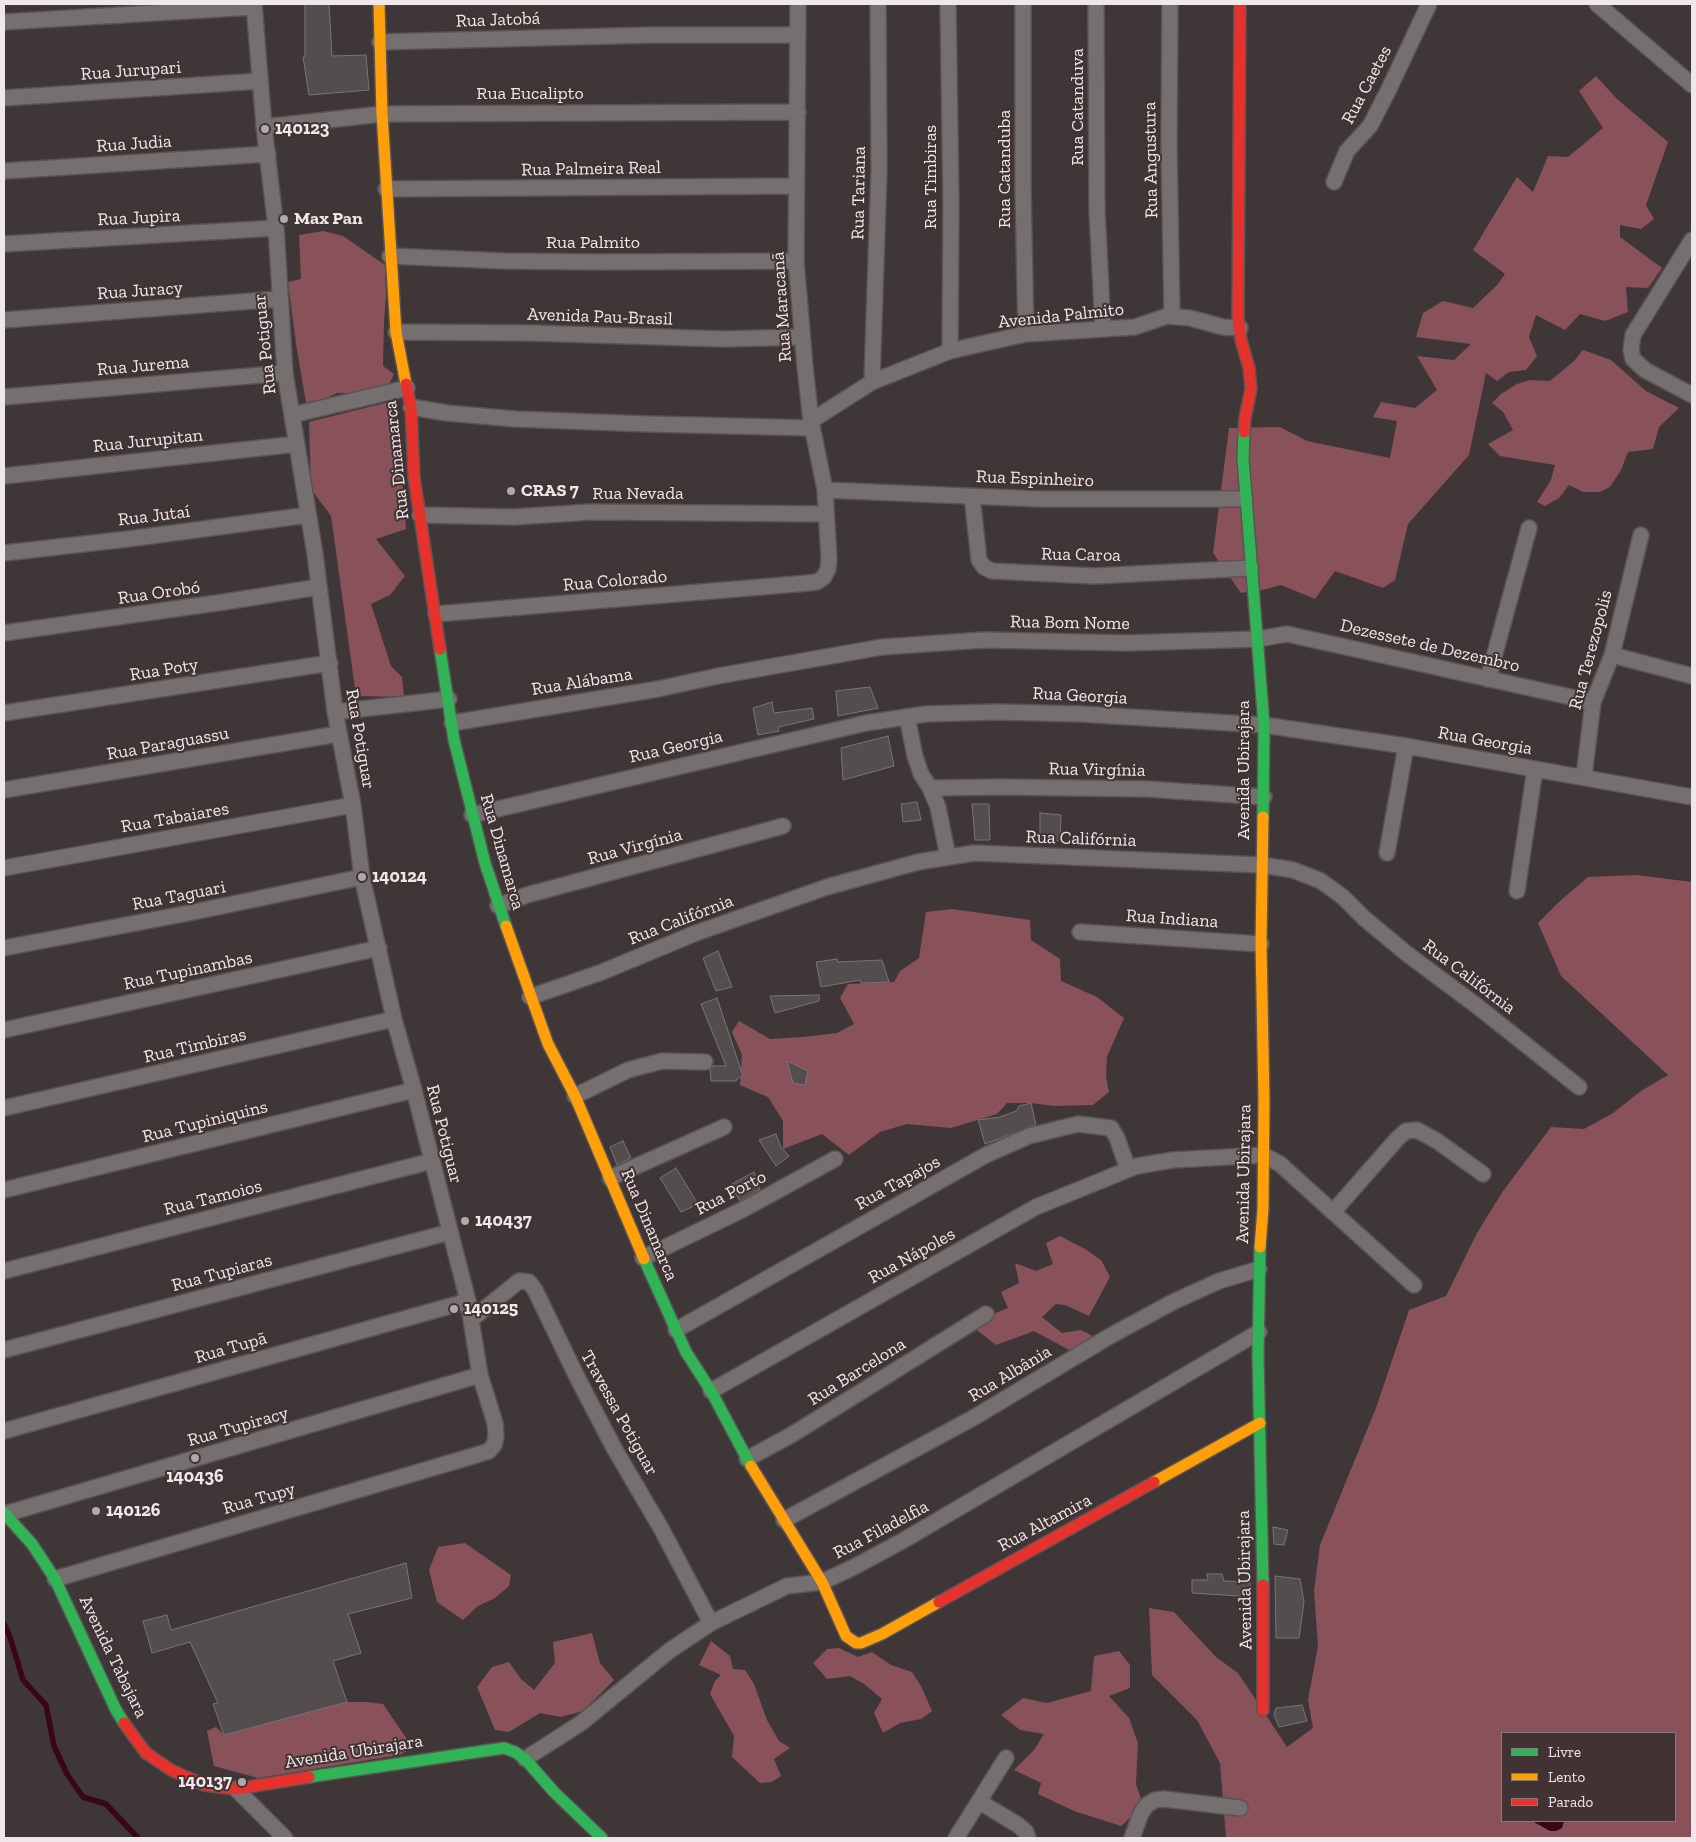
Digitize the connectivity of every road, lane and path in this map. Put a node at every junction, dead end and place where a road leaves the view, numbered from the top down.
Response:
1 (379, 4) edge
2 (798, 4) edge
3 (878, 4) edge
4 (948, 4) edge
5 (1023, 4) edge
6 (1096, 4) edge
7 (1170, 4) edge
8 (1240, 4) edge
9 (1429, 4) edge
10 (1597, 4) edge
11 (254, 5) edge
12 (4, 22) edge
13 (798, 35) junction
14 (380, 42) junction
15 (260, 81) junction
16 (1692, 86) edge
17 (4, 98) edge
18 (798, 112) junction
19 (382, 114) junction
20 (264, 127) junction
21 (268, 154) junction
22 (4, 171) edge
23 (1334, 182) dead end
24 (797, 186) junction
25 (386, 190) junction
26 (276, 228) junction
27 (1692, 240) edge
28 (4, 244) edge
29 (390, 256) junction
30 (796, 261) junction
31 (279, 299) junction
32 (1172, 316) junction
33 (4, 320) edge
34 (1240, 328) junction
35 (1103, 329) junction
36 (396, 332) junction
37 (1026, 334) junction
38 (802, 338) junction
39 (950, 351) junction
40 (285, 373) junction
41 (872, 382) junction
42 (408, 388) junction
43 (1692, 394) edge
44 (4, 397) edge
45 (411, 407) junction
46 (292, 415) junction
47 (812, 424) junction
48 (297, 444) junction
49 (4, 476) edge
50 (825, 490) junction
51 (972, 496) junction
52 (1245, 499) junction
53 (826, 514) junction
54 (308, 515) junction
55 (420, 515) junction
56 (1529, 528) dead end
57 (1641, 535) dead end
58 (4, 553) edge
59 (1251, 568) junction
60 (797, 584) joint
61 (319, 587) junction
62 (436, 614) junction
63 (4, 633) edge
64 (1258, 639) junction
65 (1612, 655) junction
66 (330, 663) junction
67 (718, 676) joint
68 (1692, 676) edge
69 (1488, 679) junction
70 (449, 699) junction
71 (1593, 702) junction
72 (334, 712) junction
73 (4, 713) edge
74 (907, 717) junction
75 (452, 723) junction
76 (1264, 725) junction
77 (338, 734) junction
78 (1406, 746) junction
79 (1535, 769) junction
80 (1584, 776) junction
81 (930, 788) junction
82 (4, 790) edge
83 (1264, 797) junction
84 (1692, 797) edge
85 (353, 805) junction
86 (472, 815) junction
87 (783, 826) dead end
88 (1387, 853) dead end
89 (948, 858) junction
90 (1262, 865) junction
91 (4, 868) edge
92 (362, 877) junction
93 (1517, 891) dead end
94 (498, 906) junction
95 (1080, 932) dead end
96 (1261, 944) junction
97 (4, 948) edge
98 (379, 948) junction
99 (530, 997) junction
100 (394, 1019) junction
101 (4, 1030) edge
102 (705, 1062) dead end
103 (1579, 1087) dead end
104 (414, 1090) junction
105 (574, 1096) junction
106 (4, 1108) edge
107 (724, 1127) dead end
108 (1263, 1155) junction
109 (835, 1159) dead end
110 (432, 1161) junction
111 (1133, 1167) junction
112 (1483, 1174) dead end
113 (610, 1178) junction
114 (4, 1190) edge
115 (1333, 1212) junction
116 (450, 1232) junction
117 (643, 1258) junction
118 (1259, 1269) junction
119 (4, 1271) edge
120 (1414, 1285) dead end
121 (468, 1301) junction
122 (986, 1314) dead end
123 (472, 1319) junction
124 (676, 1330) junction
125 (1259, 1332) junction
126 (4, 1350) edge
127 (480, 1375) junction
128 (711, 1391) junction
129 (1260, 1424) junction
130 (4, 1431) edge
131 (474, 1456) joint
132 (747, 1459) junction
133 (4, 1513) edge
134 (784, 1520) junction
135 (55, 1579) junction
136 (822, 1582) junction
137 (711, 1623) junction
138 (846, 1636) joint
139 (1263, 1710) dead end
140 (1006, 1758) dead end
141 (525, 1759) junction
142 (236, 1789) junction
143 (980, 1802) junction
144 (1240, 1808) dead end
145 (285, 1838) edge
146 (602, 1838) edge
147 (956, 1838) edge
148 (1028, 1838) edge
149 (1132, 1838) edge

1 - 14 street, Rua Dinamarca
2 - 13 street, Rua Maracanã
3 - 41 street, Rua Tariana
4 - 39 street, Rua Timbiras
5 - 37 street, Rua Catanduba
6 - 35 street, Rua Catanduva
7 - 32 street, Rua Angustura
8 - 34 street, Avenida Ubirajara
9 - 23 street, Rua Caetes
10 - 16 street
11 - 12 street
11 - 15 street, Rua Potiguar
13 - 14 street, Rua Jatobá
13 - 18 street, Rua Maracanã
14 - 19 street, Rua Dinamarca
15 - 17 street, Rua Jurupari
15 - 20 street, Rua Potiguar
18 - 19 street, Rua Eucalipto
18 - 24 street, Rua Maracanã
19 - 20 street, Rua Eucalipto
19 - 25 street, Rua Dinamarca
20 - 21 street, Rua Potiguar
21 - 22 street, Rua Judia
21 - 26 street, Rua Potiguar
24 - 25 street, Rua Palmeira Real
24 - 30 street, Rua Maracanã
25 - 29 street, Rua Dinamarca
26 - 28 street, Rua Jupira
26 - 31 street, Rua Potiguar
27 - 43 street
29 - 30 street, Rua Palmito
29 - 36 street, Rua Dinamarca
30 - 38 street, Rua Maracanã
31 - 33 street, Rua Juracy
31 - 40 street, Rua Potiguar
32 - 34 street, Avenida Palmito
32 - 35 street, Avenida Palmito
34 - 52 street, Avenida Ubirajara
35 - 37 street, Avenida Palmito
36 - 38 street, Avenida Pau-Brasil
36 - 42 street, Rua Dinamarca
37 - 39 street, Avenida Palmito
38 - 47 street, Rua Maracanã
39 - 41 street, Avenida Palmito
40 - 44 street, Rua Jurema
40 - 46 street, Rua Potiguar
41 - 47 street, Avenida Palmito
42 - 45 street, Rua Dinamarca
42 - 46 street
45 - 47 street
45 - 55 street, Rua Dinamarca
46 - 48 street, Rua Potiguar
47 - 50 street, Rua Maracanã
48 - 49 street, Rua Jurupitan
48 - 54 street, Rua Potiguar
50 - 51 street, Rua Espinheiro
50 - 53 street, Rua Maracanã
51 - 52 street, Rua Espinheiro
51 - 59 street, Rua Caroa
52 - 59 street, Avenida Ubirajara
53 - 55 street, Rua Nevada
53 - 60 street, Rua Maracanã
54 - 58 street, Rua Jutaí
54 - 61 street, Rua Potiguar
55 - 62 street, Rua Dinamarca
56 - 69 street
57 - 65 street, Rua Terezopolis
59 - 64 street, Avenida Ubirajara
60 - 62 street, Rua Colorado
61 - 63 street, Rua Orobó
61 - 66 street, Rua Potiguar
62 - 70 street, Rua Dinamarca
64 - 67 street, Rua Bom Nome
64 - 69 street, Dezessete de Dezembro
64 - 76 street, Avenida Ubirajara
65 - 68 street
65 - 71 street, Rua Terezopolis
66 - 72 street, Rua Potiguar
66 - 73 street, Rua Poty
67 - 75 street, Rua Alábama
69 - 71 street, Dezessete de Dezembro
70 - 72 street
70 - 75 street, Rua Dinamarca
71 - 80 street, Rua Terezopolis
72 - 77 street, Rua Potiguar
74 - 76 street, Rua Georgia
74 - 81 street
74 - 86 street, Rua Georgia
75 - 86 street, Rua Dinamarca
76 - 78 street, Rua Georgia
76 - 83 street, Avenida Ubirajara
77 - 82 street, Rua Paraguassu
77 - 85 street, Rua Potiguar
78 - 79 street, Rua Georgia
78 - 88 street
79 - 80 street, Rua Georgia
79 - 93 street
80 - 84 street, Rua Georgia
81 - 83 street, Rua Virgínia
81 - 89 street
83 - 90 street, Avenida Ubirajara
85 - 91 street, Rua Tabaiares
85 - 92 street, Rua Potiguar
86 - 94 street, Rua Dinamarca
87 - 94 street, Rua Virgínia
89 - 90 street, Rua Califórnia
89 - 99 street, Rua Califórnia
90 - 96 street, Avenida Ubirajara
90 - 103 street, Rua Califórnia
92 - 97 street, Rua Taguari
92 - 98 street, Rua Potiguar
94 - 99 street, Rua Dinamarca
95 - 96 street, Rua Indiana
96 - 108 street, Avenida Ubirajara
98 - 100 street, Rua Potiguar
98 - 101 street, Rua Tupinambas
99 - 105 street, Rua Dinamarca
100 - 104 street, Rua Potiguar
100 - 106 street, Rua Timbiras
102 - 105 street
104 - 110 street, Rua Potiguar
104 - 114 street, Rua Tupiniquins
105 - 113 street, Rua Dinamarca
107 - 113 street
108 - 111 street, Rua Nápoles
108 - 115 street
108 - 118 street, Avenida Ubirajara
109 - 117 street, Rua Porto
110 - 116 street, Rua Potiguar
110 - 119 street, Rua Tamoios
111 - 124 street, Rua Tapajos
111 - 128 street, Rua Nápoles
112 - 115 street
113 - 117 street, Rua Dinamarca
115 - 120 street
116 - 121 street, Rua Potiguar
116 - 126 street, Rua Tupiaras
117 - 124 street, Rua Dinamarca
118 - 125 street, Avenida Ubirajara
118 - 134 street, Rua Albânia
121 - 123 street, Rua Potiguar
121 - 130 street, Rua Tupã
122 - 132 street, Rua Barcelona
123 - 127 street, Rua Potiguar
123 - 137 street, Travessa Potiguar
124 - 128 street, Rua Dinamarca
125 - 129 street, Avenida Ubirajara
125 - 136 street, Rua Filadelfia
127 - 131 street, Rua Potiguar
127 - 133 street, Rua Tupiracy
128 - 132 street, Rua Dinamarca
129 - 138 street, Rua Altamira
129 - 139 street, Avenida Ubirajara
131 - 135 street, Rua Tupy
132 - 134 street, Rua Dinamarca
133 - 135 street, Avenida Tabajara
134 - 136 street, Rua Dinamarca
135 - 142 street, Avenida Tabajara
136 - 137 street, Rua Filadelfia
136 - 138 street, Rua Dinamarca
137 - 141 street, Rua Filadelfia
140 - 143 street
141 - 142 street, Avenida Ubirajara
141 - 146 street
142 - 145 street
143 - 147 street
143 - 148 street
144 - 149 street

